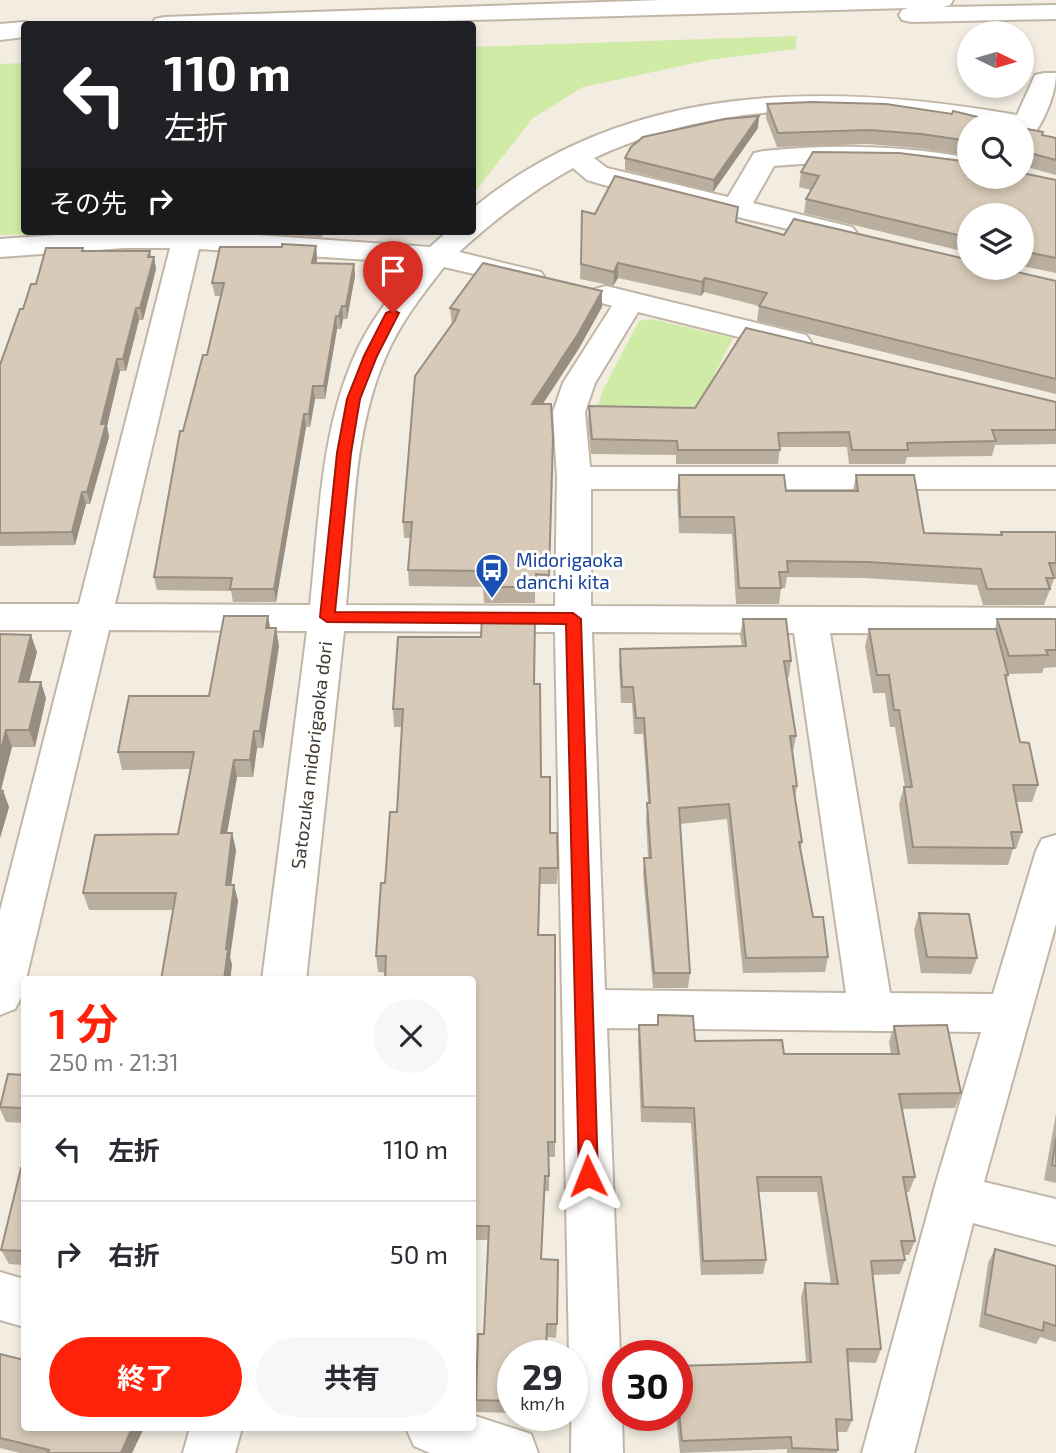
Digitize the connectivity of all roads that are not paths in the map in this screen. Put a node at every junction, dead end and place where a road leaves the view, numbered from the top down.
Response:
1 (941, 0) edge
2 (1056, 12) edge
3 (235, 21) edge
4 (476, 28) edge
5 (1056, 80) edge
6 (1029, 112) edge
7 (957, 113) edge
8 (1034, 127) edge
9 (1056, 132) edge
10 (575, 156) junction
11 (957, 164) edge
12 (736, 208) junction
13 (476, 221) edge
14 (461, 235) edge
15 (187, 239) junction
16 (866, 239) edge
17 (2, 255) edge
18 (438, 256) junction
19 (630, 301) junction
20 (820, 347) edge
21 (574, 478) junction
22 (1056, 478) edge
23 (0, 617) edge
24 (327, 617) junction
25 (92, 618) junction
26 (573, 619) junction
27 (810, 620) junction
28 (1056, 621) edge
29 (1056, 851) edge
30 (1046, 927) edge
31 (284, 976) edge
32 (0, 996) edge
33 (583, 1009) junction
34 (871, 1012) junction
35 (1010, 1013) junction
36 (957, 1198) junction
37 (1056, 1222) edge
38 (0, 1296) edge
39 (21, 1302) edge
40 (215, 1431) edge
41 (442, 1431) edge
42 (209, 1453) edge
43 (512, 1453) edge
44 (597, 1453) edge
45 (888, 1453) edge

1 - 3 street
2 - 4 street
5 - 6 street
7 - 10 street
8 - 9 street
10 - 12 street
10 - 13 street
11 - 12 street
12 - 16 street
14 - 18 street, Satozuka midorigaoka dori
15 - 17 street
15 - 18 street
15 - 25 street
18 - 19 street
18 - 24 street, Satozuka midorigaoka dori
19 - 20 street
19 - 21 street
21 - 22 street
21 - 26 street
23 - 25 street
24 - 25 street
24 - 26 street
24 - 31 street, Satozuka midorigaoka dori
25 - 32 street
26 - 27 street
26 - 33 street
27 - 28 street
27 - 34 street
29 - 30 street
30 - 35 street
33 - 34 street
33 - 44 street
34 - 35 street
35 - 36 street
36 - 37 street
36 - 45 street
38 - 39 street
40 - 42 street
41 - 43 street

